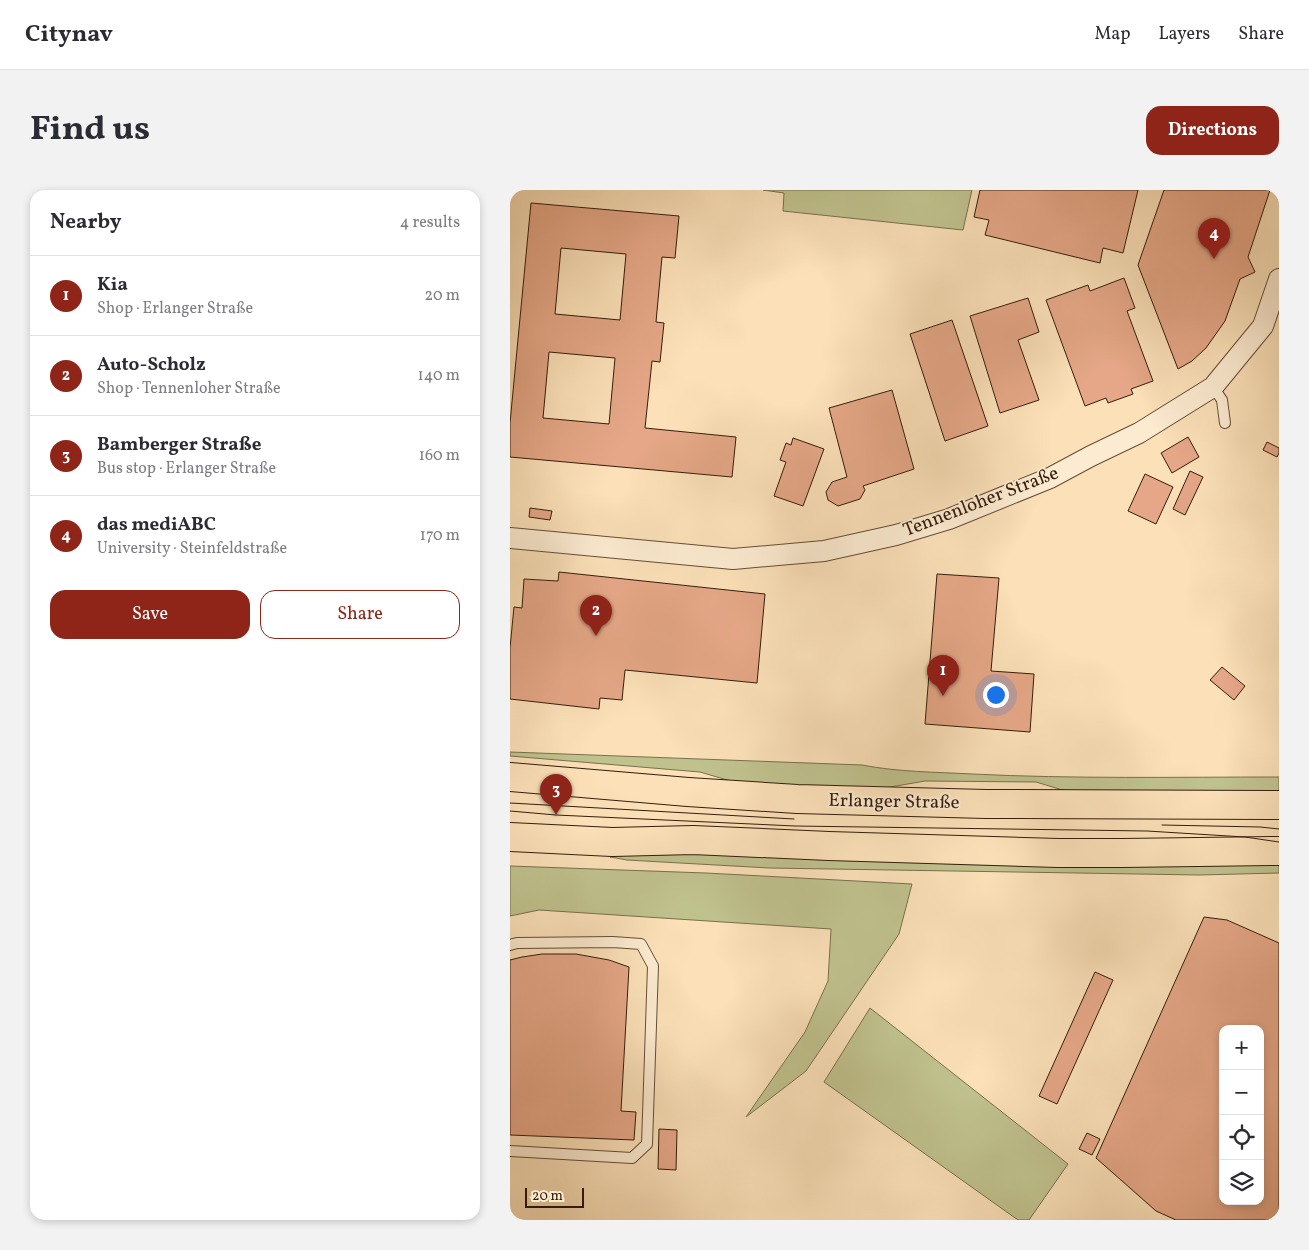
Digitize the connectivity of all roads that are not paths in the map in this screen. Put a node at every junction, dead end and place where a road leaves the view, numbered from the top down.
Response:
1 (1279, 279) edge
2 (1271, 328) edge
3 (1217, 382) junction
4 (1225, 423) dead end
5 (510, 538) edge
6 (510, 777) edge
7 (1279, 805) edge
8 (510, 837) edge
9 (1279, 851) edge
10 (510, 946) edge
11 (510, 1151) edge

1 - 2 street
2 - 3 street, Tennenloher Straße
3 - 4 lane
3 - 5 street, Tennenloher Straße
6 - 7 main road, Erlanger Straße
8 - 9 main road
10 - 11 lane

